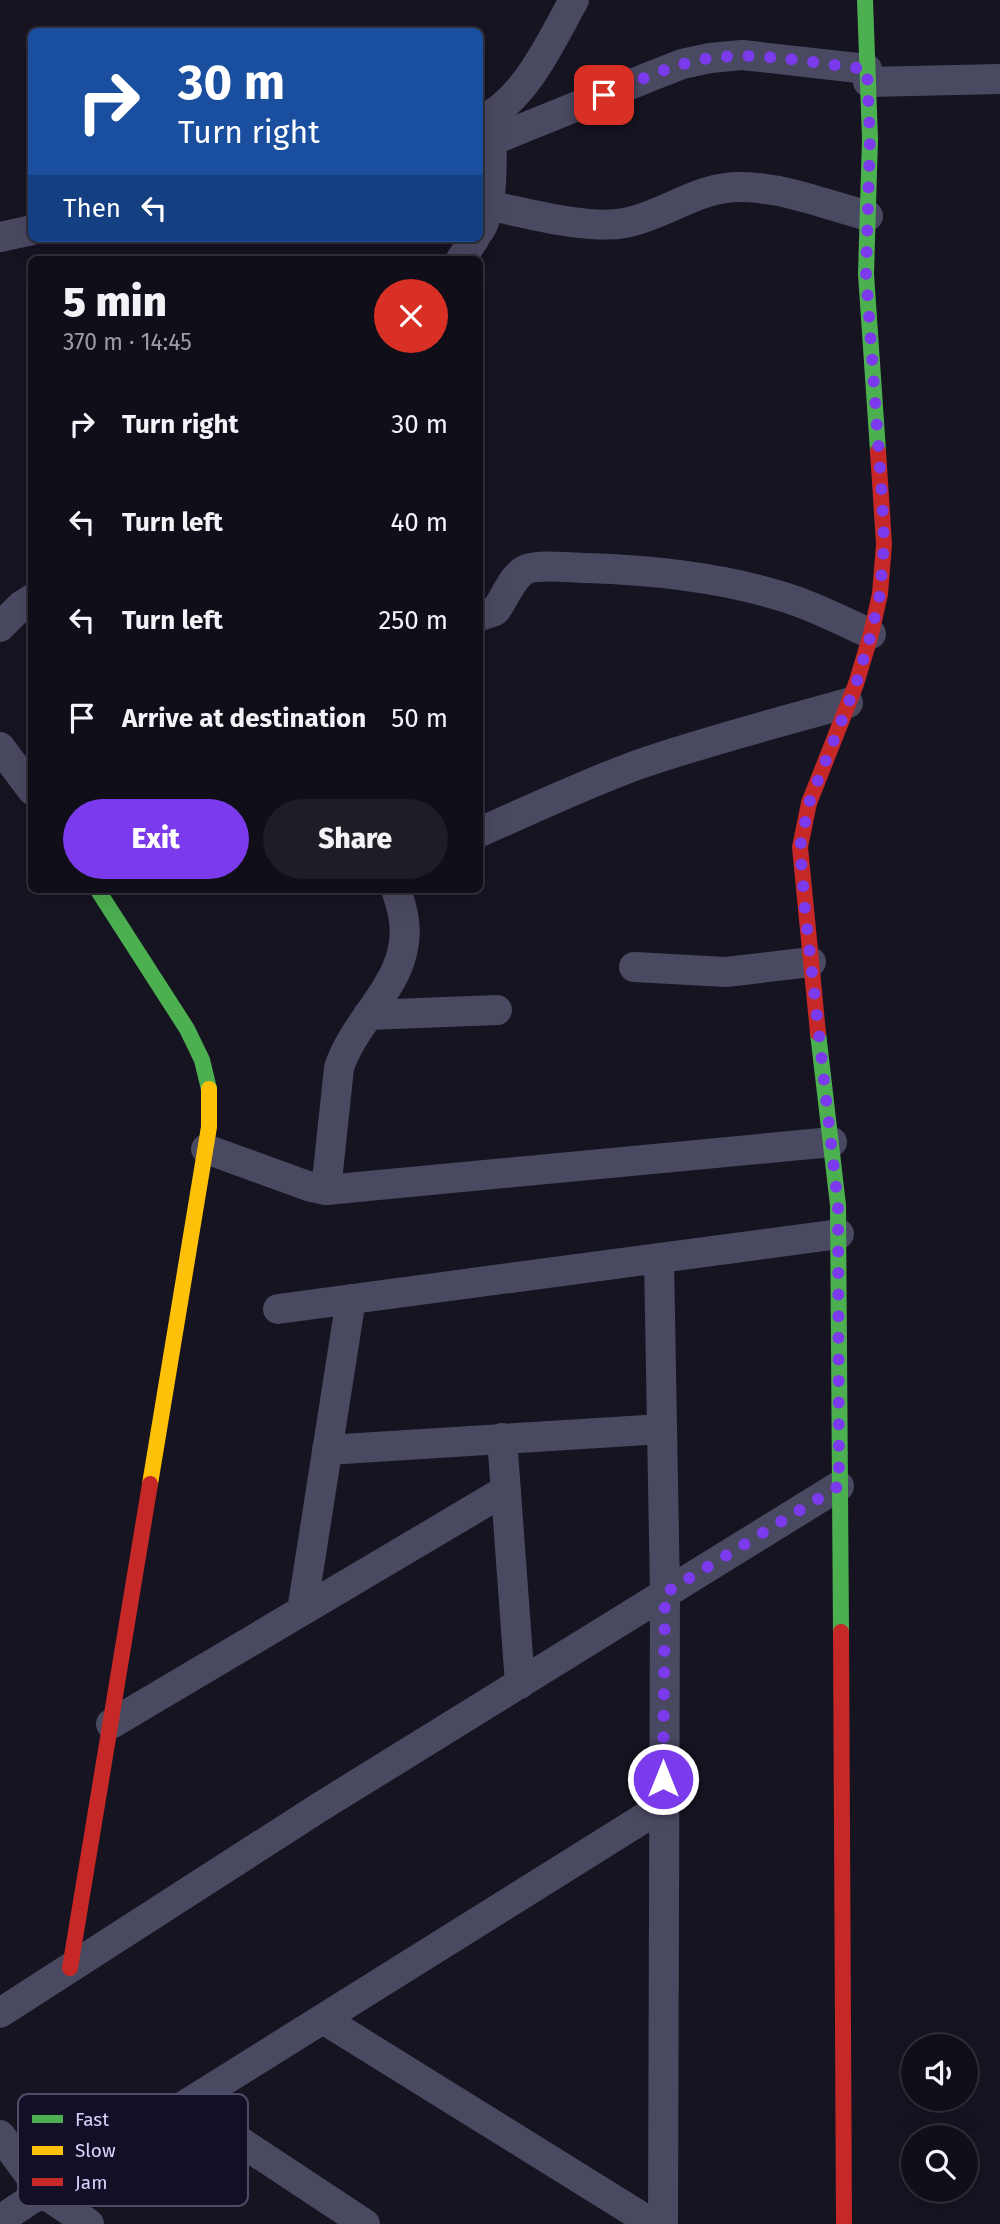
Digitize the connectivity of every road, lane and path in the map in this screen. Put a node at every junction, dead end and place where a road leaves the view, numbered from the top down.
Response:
1 (574, 0) edge
2 (865, 0) edge
3 (868, 75) junction
4 (1000, 79) edge
5 (487, 126) edge
6 (868, 216) junction
7 (483, 218) edge
8 (28, 231) edge
9 (0, 237) edge
10 (28, 602) edge
11 (483, 615) edge
12 (0, 627) edge
13 (871, 634) junction
14 (848, 704) junction
15 (3, 758) edge
16 (28, 786) edge
17 (483, 831) edge
18 (100, 893) edge
19 (397, 893) edge
20 (811, 962) junction
21 (634, 967) dead end
22 (497, 1010) dead end
23 (368, 1015) junction
24 (832, 1142) junction
25 (206, 1149) junction
26 (326, 1190) junction
27 (839, 1234) junction
28 (659, 1258) junction
29 (351, 1299) junction
30 (278, 1309) dead end
31 (662, 1429) junction
32 (502, 1438) junction
33 (327, 1450) junction
34 (839, 1486) junction
35 (506, 1490) junction
36 (665, 1593) junction
37 (302, 1611) junction
38 (520, 1684) junction
39 (111, 1724) junction
40 (663, 1806) junction
41 (70, 1968) junction
42 (0, 2013) edge
43 (323, 2019) junction
44 (203, 2094) edge
45 (0, 2135) edge
46 (248, 2147) edge
47 (18, 2159) edge
48 (21, 2206) edge
49 (63, 2206) edge
50 (0, 2220) edge
51 (89, 2224) edge
52 (365, 2224) edge
53 (653, 2224) edge
54 (663, 2224) edge
55 (844, 2224) edge

1 - 5 street
2 - 3 street
3 - 4 street
3 - 5 street
3 - 6 street
5 - 7 street
6 - 7 street
6 - 13 street
8 - 9 street
10 - 12 street
11 - 13 street
13 - 14 street
14 - 17 street
14 - 20 street
15 - 16 street
18 - 25 street
19 - 23 street
20 - 21 street
20 - 24 street
22 - 23 street
23 - 26 street
24 - 26 street
24 - 27 street
25 - 26 street
25 - 39 street
27 - 28 street
27 - 34 street
28 - 29 street
28 - 31 street
29 - 30 street
29 - 33 street
31 - 32 street
31 - 36 street
32 - 33 street
32 - 35 street
33 - 37 street
34 - 36 street
34 - 55 street
35 - 37 street
35 - 38 street
36 - 38 street
36 - 40 street
37 - 39 street
38 - 41 street
39 - 41 street
40 - 43 street
40 - 54 street
41 - 42 street
43 - 44 street
43 - 53 street
45 - 47 street
46 - 52 street
48 - 50 street
49 - 51 street

